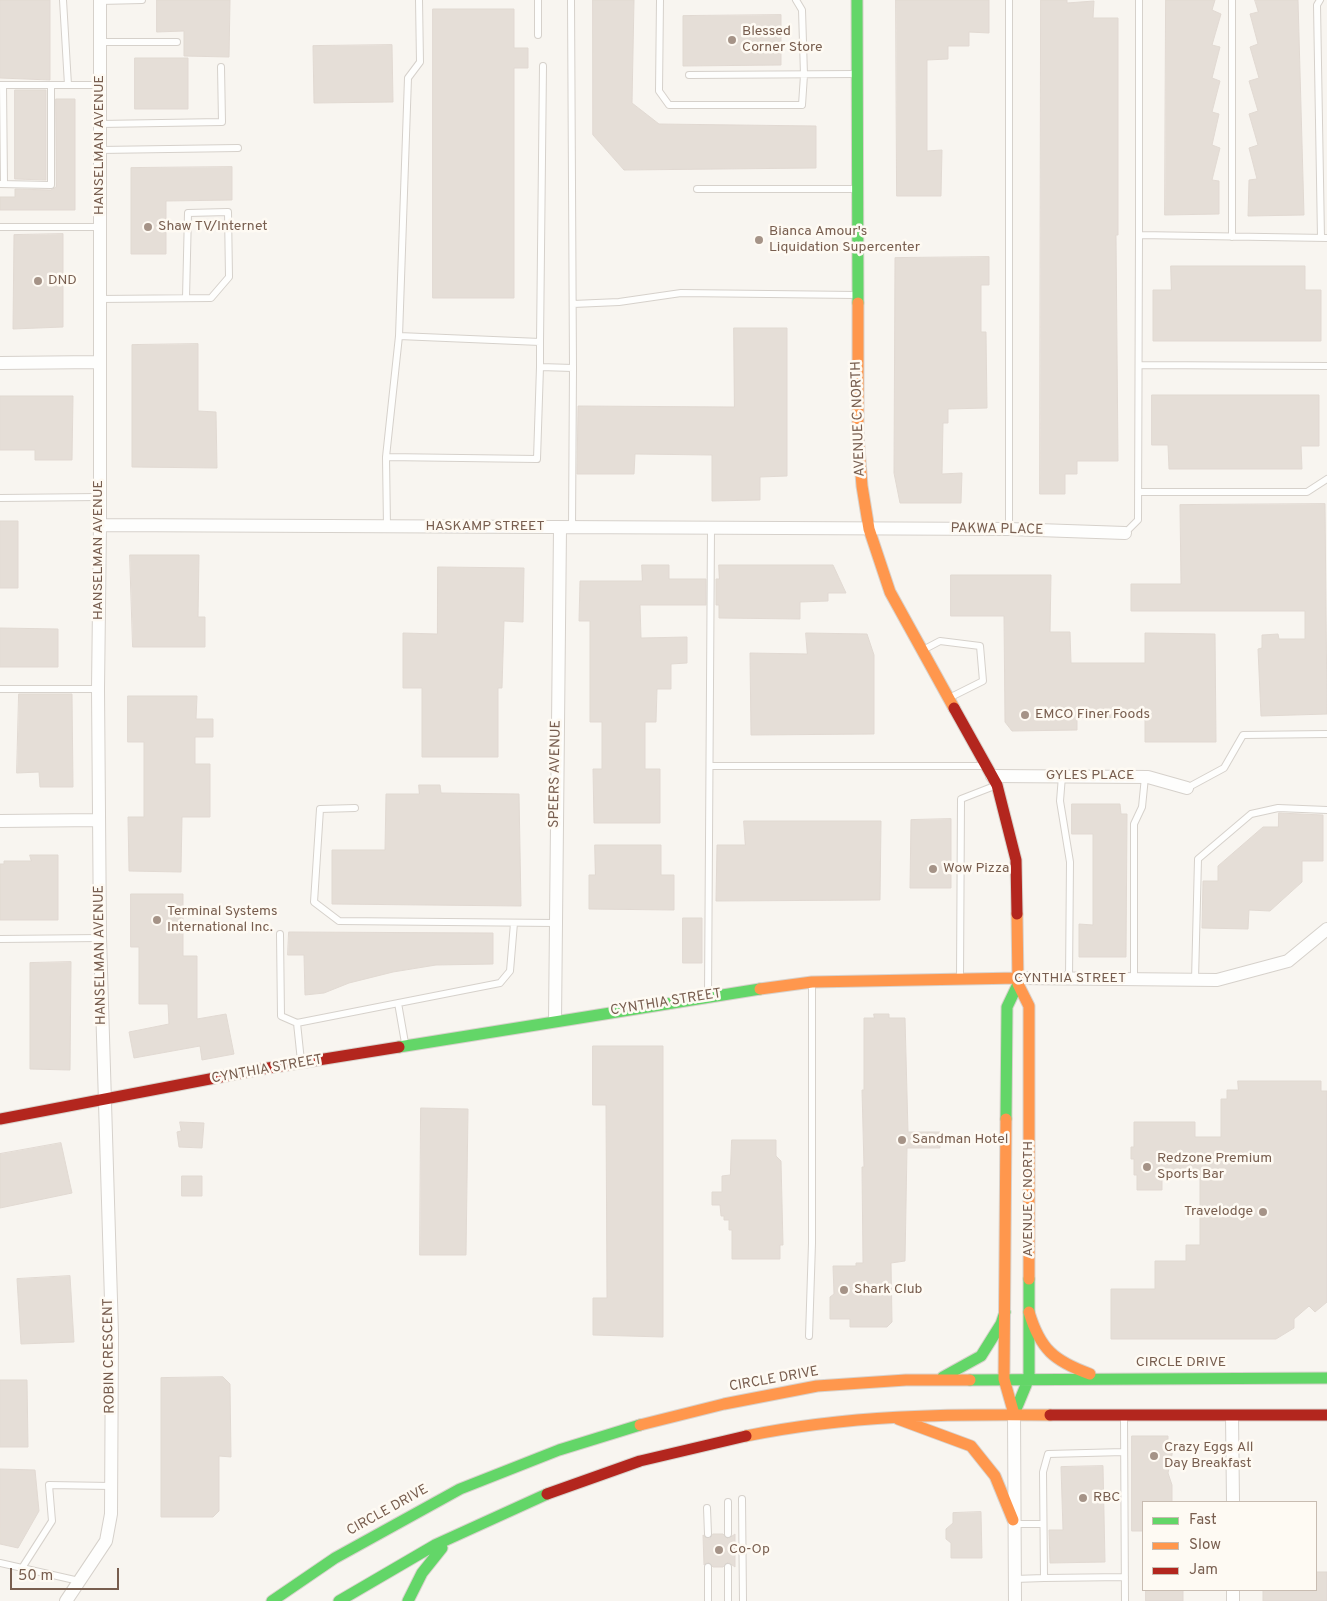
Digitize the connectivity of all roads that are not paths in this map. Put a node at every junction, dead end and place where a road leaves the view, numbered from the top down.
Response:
1 (63, 0) edge
2 (100, 0) edge
3 (142, 0) edge
4 (420, 0) edge
5 (538, 0) edge
6 (571, 0) edge
7 (660, 0) edge
8 (796, 0) edge
9 (848, 0) edge
10 (857, 0) edge
11 (865, 0) edge
12 (1009, 0) edge
13 (1140, 0) edge
14 (1232, 0) edge
15 (1320, 0) edge
16 (857, 13) junction
17 (538, 35) dead end
18 (100, 42) junction
19 (177, 42) dead end
20 (543, 66) dead end
21 (221, 67) dead end
22 (857, 74) junction
23 (804, 75) junction
24 (689, 76) dead end
25 (1, 85) edge
26 (51, 85) junction
27 (68, 85) junction
28 (100, 85) junction
29 (100, 124) junction
30 (238, 148) dead end
31 (100, 150) junction
32 (2, 184) edge
33 (697, 189) dead end
34 (857, 189) junction
35 (0, 227) edge
36 (99, 227) junction
37 (1140, 235) junction
38 (1232, 237) junction
39 (1324, 238) edge
40 (857, 295) junction
41 (186, 298) junction
42 (99, 299) junction
43 (573, 304) junction
44 (400, 336) junction
45 (540, 342) junction
46 (99, 362) junction
47 (0, 363) edge
48 (1139, 365) junction
49 (1327, 366) edge
50 (540, 367) junction
51 (573, 368) junction
52 (386, 458) junction
53 (1327, 479) edge
54 (1138, 492) junction
55 (99, 497) junction
56 (0, 498) edge
57 (100, 525) junction
58 (387, 527) junction
59 (566, 528) junction
60 (711, 529) junction
61 (1009, 529) junction
62 (869, 530) junction
63 (1125, 533) joint
64 (922, 651) junction
65 (0, 689) edge
66 (98, 689) junction
67 (949, 698) junction
68 (1327, 734) edge
69 (710, 766) junction
70 (991, 776) junction
71 (1062, 776) junction
72 (1145, 777) junction
73 (1187, 788) joint
74 (355, 808) dead end
75 (1327, 810) edge
76 (99, 820) junction
77 (0, 821) edge
78 (514, 922) junction
79 (555, 923) junction
80 (1327, 929) edge
81 (280, 934) dead end
82 (100, 938) junction
83 (0, 939) edge
84 (960, 979) junction
85 (1069, 979) junction
86 (1134, 979) junction
87 (1195, 980) junction
88 (1018, 981) junction
89 (812, 982) junction
90 (708, 996) junction
91 (398, 1003) junction
92 (555, 1021) junction
93 (297, 1023) junction
94 (405, 1046) junction
95 (301, 1063) junction
96 (105, 1099) junction
97 (1029, 1114) junction
98 (1006, 1115) junction
99 (0, 1119) edge
100 (1005, 1312) junction
101 (1029, 1312) junction
102 (809, 1336) dead end
103 (1327, 1369) edge
104 (1029, 1378) junction
105 (1306, 1378) junction
106 (1327, 1378) edge
107 (939, 1379) junction
108 (1004, 1379) junction
109 (1113, 1379) junction
110 (1014, 1414) junction
111 (1124, 1415) junction
112 (890, 1416) junction
113 (1232, 1416) junction
114 (1253, 1416) junction
115 (1327, 1416) edge
116 (1313, 1428) dead end
117 (1124, 1452) junction
118 (111, 1486) junction
119 (742, 1499) dead end
120 (1233, 1501) edge
121 (728, 1502) dead end
122 (707, 1508) dead end
123 (1013, 1522) junction
124 (1043, 1524) junction
125 (708, 1534) dead end
126 (728, 1534) dead end
127 (452, 1536) junction
128 (0, 1563) edge
129 (708, 1567) dead end
130 (728, 1567) dead end
131 (22, 1568) junction
132 (1125, 1577) junction
133 (1044, 1578) junction
134 (1014, 1579) junction
135 (80, 1581) junction
136 (66, 1601) edge
137 (272, 1601) edge
138 (339, 1601) edge
139 (408, 1601) edge
140 (708, 1601) edge
141 (728, 1601) edge
142 (743, 1601) edge
143 (1015, 1601) edge
144 (1126, 1601) edge

1 - 27 lane
2 - 3 lane
2 - 18 street, HANSELMAN AVENUE
4 - 44 lane
5 - 17 lane
6 - 43 lane
7 - 23 lane
8 - 23 lane
9 - 16 main road
10 - 16 main road, AVENUE C NORTH
11 - 16 main road
12 - 61 lane
13 - 37 lane
14 - 38 lane
15 - 39 lane
16 - 22 main road, AVENUE C NORTH
18 - 19 lane
18 - 28 street, HANSELMAN AVENUE
20 - 45 lane
21 - 29 lane
22 - 23 lane
22 - 34 main road, AVENUE C NORTH
23 - 24 lane
25 - 26 lane
25 - 32 lane
26 - 27 lane
26 - 32 lane
27 - 28 lane
28 - 29 street, HANSELMAN AVENUE
29 - 31 street, HANSELMAN AVENUE
30 - 31 lane
31 - 36 street, HANSELMAN AVENUE
33 - 34 lane
34 - 40 main road, AVENUE C NORTH
35 - 36 lane
36 - 42 street, HANSELMAN AVENUE
37 - 38 lane
37 - 48 lane
38 - 39 lane
40 - 43 lane
40 - 62 main road, AVENUE C NORTH
41 - 41 lane
41 - 42 lane
42 - 46 street, HANSELMAN AVENUE
43 - 51 lane
44 - 45 lane
44 - 52 lane
45 - 50 lane
46 - 47 street
46 - 55 street, HANSELMAN AVENUE
48 - 49 lane
48 - 54 lane
50 - 51 lane
50 - 52 lane
51 - 59 lane
52 - 58 lane
53 - 54 lane
54 - 63 lane
55 - 56 lane
55 - 57 street, HANSELMAN AVENUE
57 - 58 street, HASKAMP STREET
57 - 66 street, HANSELMAN AVENUE
58 - 59 street, HASKAMP STREET
59 - 60 street, HASKAMP STREET
59 - 79 street, SPEERS AVENUE
60 - 62 street, HASKAMP STREET
60 - 69 lane
61 - 62 street, PAKWA PLACE
61 - 63 street, PAKWA PLACE
62 - 64 main road, AVENUE C NORTH
64 - 67 main road, AVENUE C NORTH
64 - 67 lane
65 - 66 lane
66 - 76 street, HANSELMAN AVENUE
67 - 70 main road, AVENUE C NORTH
68 - 73 lane
69 - 70 lane
69 - 90 lane
70 - 71 street, GYLES PLACE
70 - 84 lane
70 - 88 main road, AVENUE C NORTH
71 - 72 street, GYLES PLACE
71 - 85 lane
72 - 73 street, GYLES PLACE
72 - 86 lane
74 - 78 lane
75 - 87 lane
76 - 77 street
76 - 82 street, HANSELMAN AVENUE
78 - 79 lane
78 - 91 lane
79 - 92 street, SPEERS AVENUE
80 - 87 street, CYNTHIA STREET
81 - 93 lane
82 - 83 lane
82 - 96 street, HANSELMAN AVENUE
84 - 88 main road, CYNTHIA STREET
84 - 89 main road, CYNTHIA STREET
85 - 86 street, CYNTHIA STREET
85 - 88 street, CYNTHIA STREET
86 - 87 street, CYNTHIA STREET
88 - 97 main road, AVENUE C NORTH
88 - 98 main road, AVENUE C NORTH
89 - 90 main road, CYNTHIA STREET
89 - 102 lane
90 - 92 main road, CYNTHIA STREET
91 - 93 lane
91 - 94 lane
92 - 94 main road, CYNTHIA STREET
93 - 95 lane
94 - 95 main road, CYNTHIA STREET
95 - 96 main road, CYNTHIA STREET
96 - 99 main road, CYNTHIA STREET
96 - 118 street, ROBIN CRESCENT
97 - 98 street
97 - 101 main road, AVENUE C NORTH
98 - 100 main road, AVENUE C NORTH
100 - 107 main road
100 - 108 main road, AVENUE C NORTH
101 - 104 main road, AVENUE C NORTH
101 - 109 main road
103 - 105 main road
104 - 108 main road, CIRCLE DRIVE
104 - 109 main road, CIRCLE DRIVE
104 - 110 main road, AVENUE C NORTH
105 - 106 main road, CIRCLE DRIVE
105 - 109 main road, CIRCLE DRIVE
107 - 108 main road, CIRCLE DRIVE
107 - 137 main road, CIRCLE DRIVE
108 - 110 main road, AVENUE C NORTH
110 - 111 main road
110 - 112 main road
110 - 123 street, AVENUE C NORTH
111 - 113 main road
111 - 117 lane
112 - 123 main road
112 - 127 main road
113 - 114 main road
113 - 120 street
114 - 115 main road
114 - 116 main road
117 - 124 lane
117 - 132 lane
118 - 131 lane
118 - 135 street, ROBIN CRESCENT
119 - 142 lane
121 - 126 lane
122 - 125 lane
123 - 124 lane
123 - 134 street, AVENUE C NORTH
124 - 133 lane
127 - 138 main road
127 - 139 main road
128 - 131 lane
129 - 140 lane
130 - 141 lane
131 - 135 lane
132 - 133 lane
132 - 144 lane
133 - 134 lane
134 - 143 street, AVENUE C NORTH
135 - 136 street, ROBIN CRESCENT

